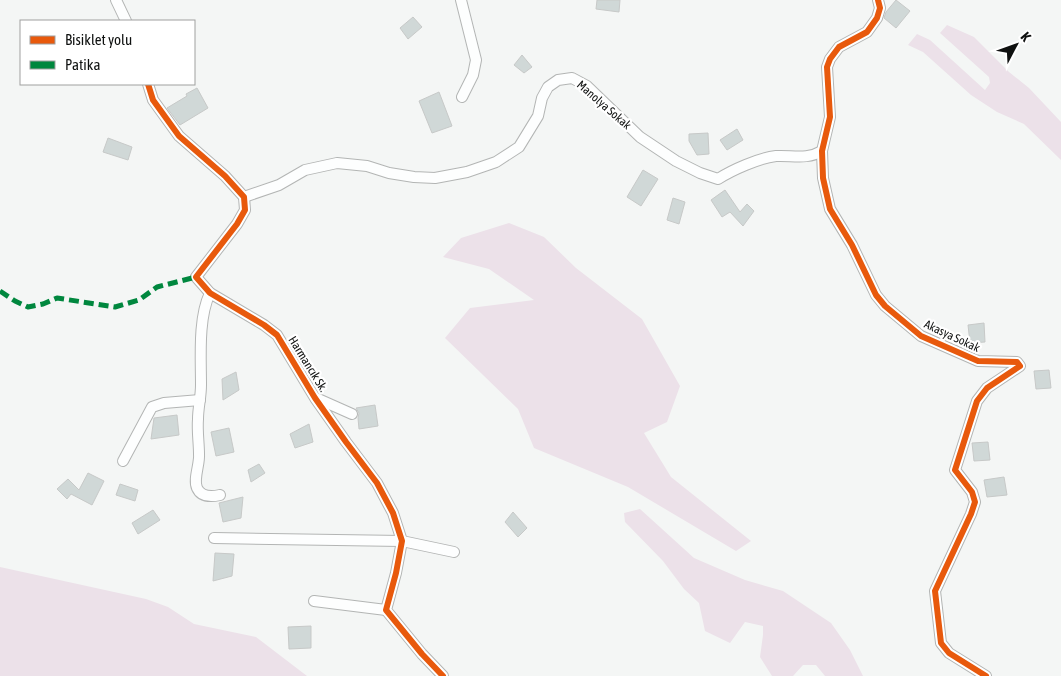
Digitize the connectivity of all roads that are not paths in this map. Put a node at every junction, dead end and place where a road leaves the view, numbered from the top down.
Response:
1 (116, 0) edge
2 (461, 0) edge
3 (878, 0) edge
4 (126, 20) edge
5 (148, 85) edge
6 (462, 98) dead end
7 (822, 151) junction
8 (244, 197) junction
9 (210, 294) junction
10 (315, 398) junction
11 (200, 400) junction
12 (352, 414) dead end
13 (123, 460) dead end
14 (220, 495) dead end
15 (214, 538) dead end
16 (402, 541) junction
17 (454, 552) dead end
18 (314, 601) dead end
19 (386, 610) junction
20 (443, 676) edge
21 (986, 676) edge

1 - 4 street
2 - 6 street
3 - 7 street, Akasya Sokak
5 - 8 street
7 - 8 street, Manolya Sokak
7 - 21 street, Akasya Sokak
8 - 9 street, Harmancık Sk.
9 - 10 street, Harmancık Sk.
9 - 11 street
10 - 12 street
10 - 16 street, Harmancık Sk.
11 - 13 street
11 - 14 street
15 - 16 street
16 - 17 street
16 - 19 street
18 - 19 street
19 - 20 street

